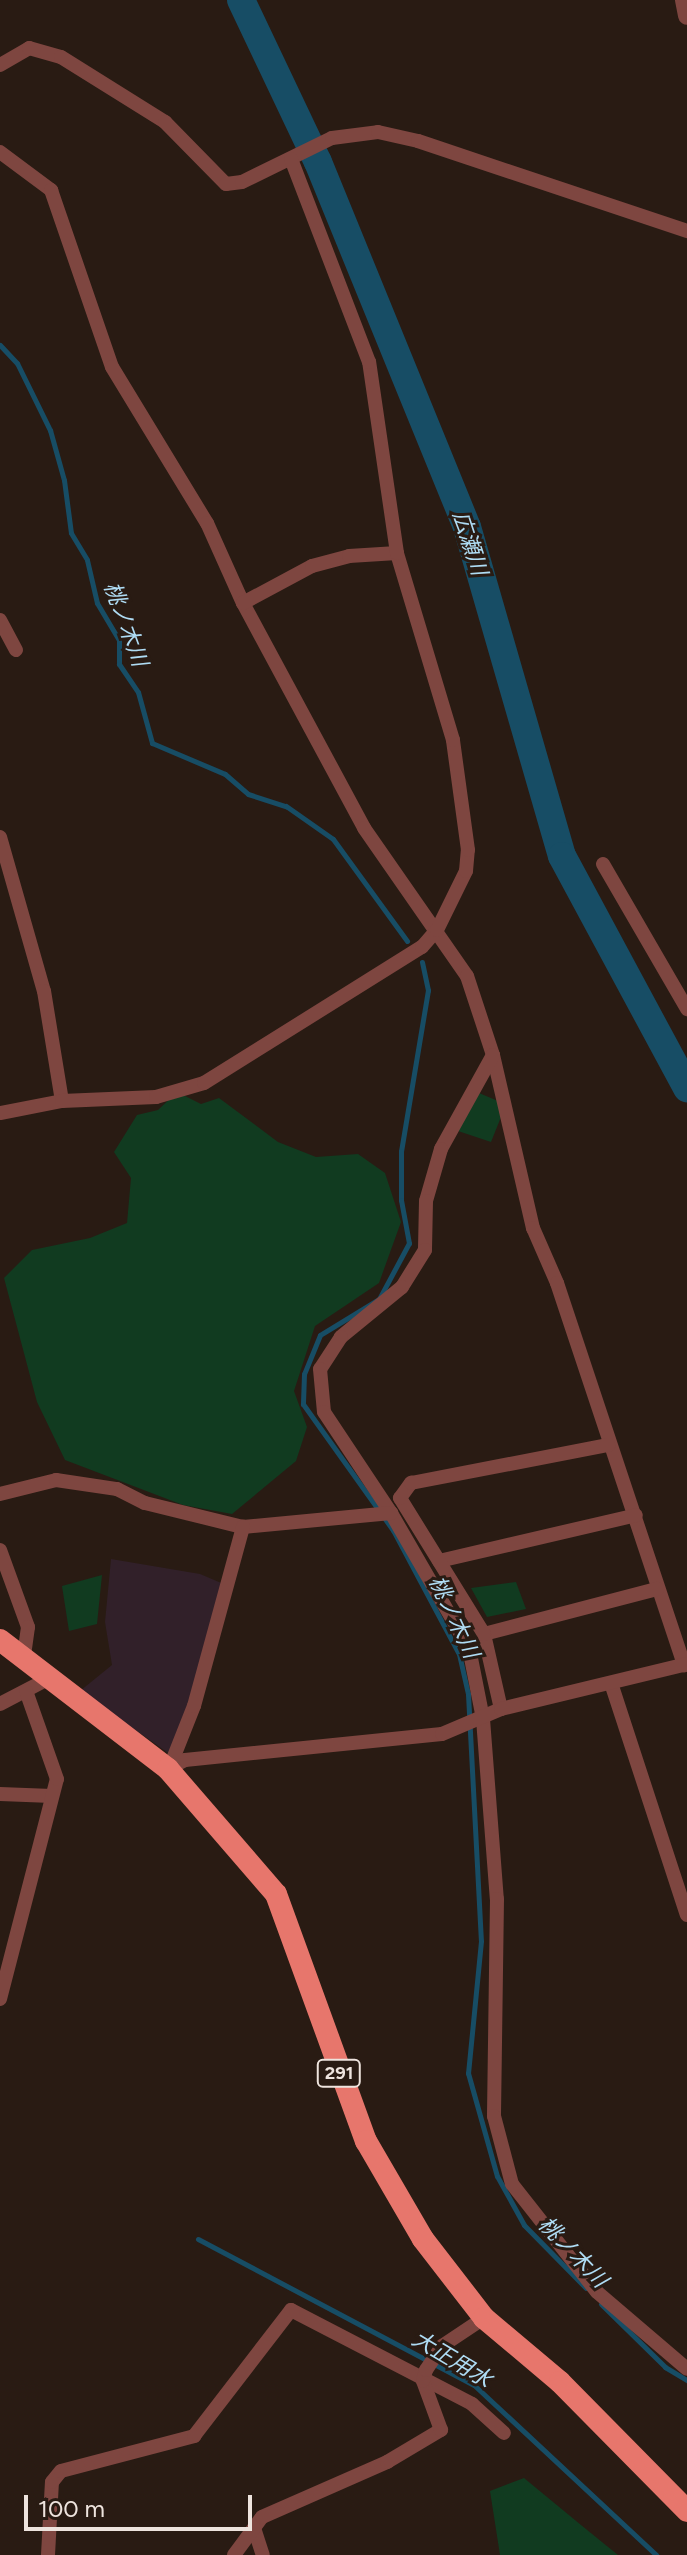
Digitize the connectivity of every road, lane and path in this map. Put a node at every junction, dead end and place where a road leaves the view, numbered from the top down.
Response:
1 (684, 0) edge
2 (687, 16) edge
3 (0, 65) edge
4 (0, 152) edge
5 (294, 157) junction
6 (687, 231) edge
7 (397, 553) junction
8 (243, 603) junction
9 (0, 620) edge
10 (16, 650) dead end
11 (0, 837) edge
12 (603, 864) dead end
13 (437, 930) junction
14 (687, 1009) edge
15 (493, 1055) junction
16 (62, 1101) junction
17 (0, 1113) edge
18 (608, 1445) junction
19 (0, 1494) edge
20 (391, 1513) junction
21 (636, 1515) junction
22 (243, 1527) junction
23 (0, 1550) edge
24 (439, 1561) junction
25 (657, 1589) junction
26 (484, 1634) junction
27 (0, 1640) edge
28 (23, 1661) junction
29 (686, 1665) edge
30 (611, 1683) junction
31 (36, 1686) junction
32 (0, 1704) edge
33 (501, 1709) junction
34 (483, 1719) junction
35 (168, 1769) junction
36 (0, 1794) edge
37 (52, 1796) junction
38 (687, 1915) edge
39 (5, 1957) edge
40 (0, 1999) edge
41 (484, 2318) junction
42 (687, 2369) edge
43 (425, 2375) junction
44 (504, 2433) dead end
45 (687, 2511) edge
46 (254, 2528) junction
47 (48, 2555) edge
48 (234, 2555) edge
49 (263, 2555) edge

1 - 2 street
3 - 5 street
4 - 8 street
5 - 6 street
5 - 7 street
7 - 8 street
7 - 13 street
8 - 13 street
9 - 10 street
11 - 16 street
12 - 14 street
13 - 15 street
13 - 16 street
15 - 18 street
15 - 20 street
16 - 17 street
18 - 21 street
18 - 24 street
19 - 22 street
20 - 22 street
20 - 34 street
21 - 24 street
21 - 25 street
22 - 35 street
23 - 28 street
24 - 26 street
25 - 26 street
25 - 29 street
26 - 33 street
27 - 28 highway, 291
28 - 31 highway, 291
29 - 30 street
30 - 33 street
30 - 38 street
31 - 32 street
31 - 35 highway, 291
31 - 37 street
33 - 34 street
34 - 35 street
34 - 42 street
35 - 41 highway, 291
36 - 37 street
37 - 39 street
39 - 40 street
41 - 43 street
41 - 45 highway, 291
43 - 44 street
43 - 46 street
43 - 47 street
46 - 48 street
46 - 49 street

